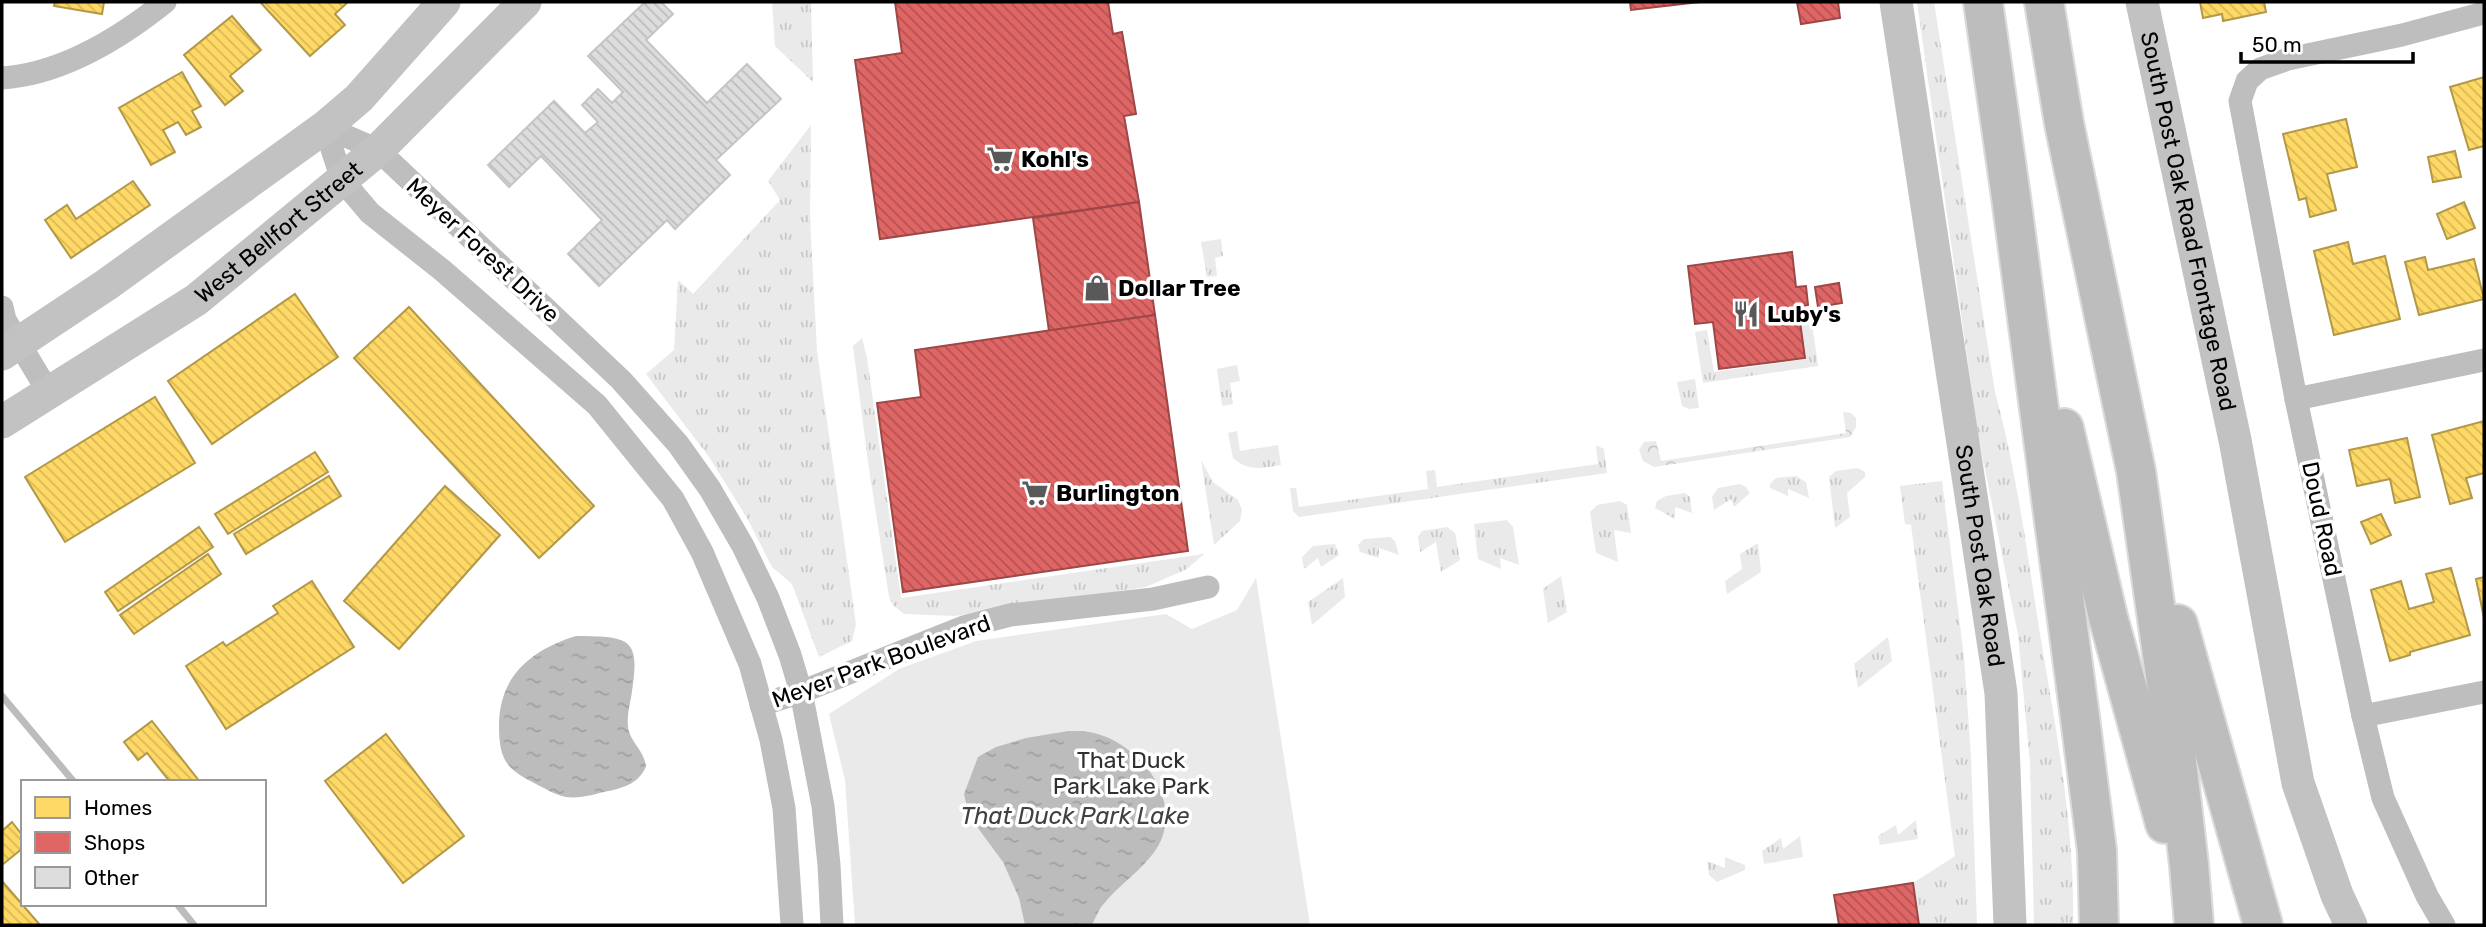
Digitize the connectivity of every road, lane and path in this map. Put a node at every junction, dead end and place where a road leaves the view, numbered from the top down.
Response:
1 (165, 2) edge
2 (444, 2) edge
3 (525, 2) edge
4 (1896, 2) edge
5 (1983, 2) edge
6 (2044, 2) edge
7 (2142, 2) edge
8 (2484, 13) edge
9 (2, 78) edge
10 (325, 127) junction
11 (378, 150) junction
12 (342, 180) junction
13 (2011, 197) junction
14 (2, 307) edge
15 (10, 349) edge
16 (2484, 360) edge
17 (621, 380) junction
18 (48, 393) junction
19 (2296, 399) junction
20 (597, 405) junction
21 (2, 422) edge
22 (2136, 471) junction
23 (1208, 587) dead end
24 (801, 692) junction
25 (2484, 692) edge
26 (761, 705) junction
27 (2363, 716) junction
28 (831, 918) edge
29 (792, 920) edge
30 (2010, 925) edge
31 (2099, 925) edge
32 (2193, 925) edge
33 (2263, 925) edge
34 (2351, 925) edge
35 (2444, 925) edge

1 - 9 street
2 - 10 main road
3 - 11 main road, West Bellfort Street
4 - 30 main road, South Post Oak Road
5 - 13 highway
6 - 22 highway
7 - 34 main road, South Post Oak Road Frontage Road
8 - 19 street, Doud Road
10 - 11 street, Meyer Forest Drive
10 - 12 street, Meyer Forest Drive
10 - 15 main road
11 - 12 main road, West Bellfort Street
11 - 17 street, Meyer Forest Drive
12 - 18 main road, West Bellfort Street
12 - 20 street, Meyer Forest Drive
13 - 31 highway
13 - 32 highway
14 - 15 street
15 - 18 street
16 - 19 street
17 - 20 street
17 - 24 street, Meyer Forest Drive
18 - 21 main road, West Bellfort Street
19 - 27 street, Doud Road
20 - 26 street, Meyer Forest Drive
22 - 32 highway
22 - 33 highway
23 - 24 street, Meyer Park Boulevard
24 - 26 street, Meyer Park Boulevard
24 - 28 street, Meyer Forest Drive
25 - 27 street
26 - 29 street, Meyer Forest Drive
27 - 35 street, Doud Road
28 - 29 street

